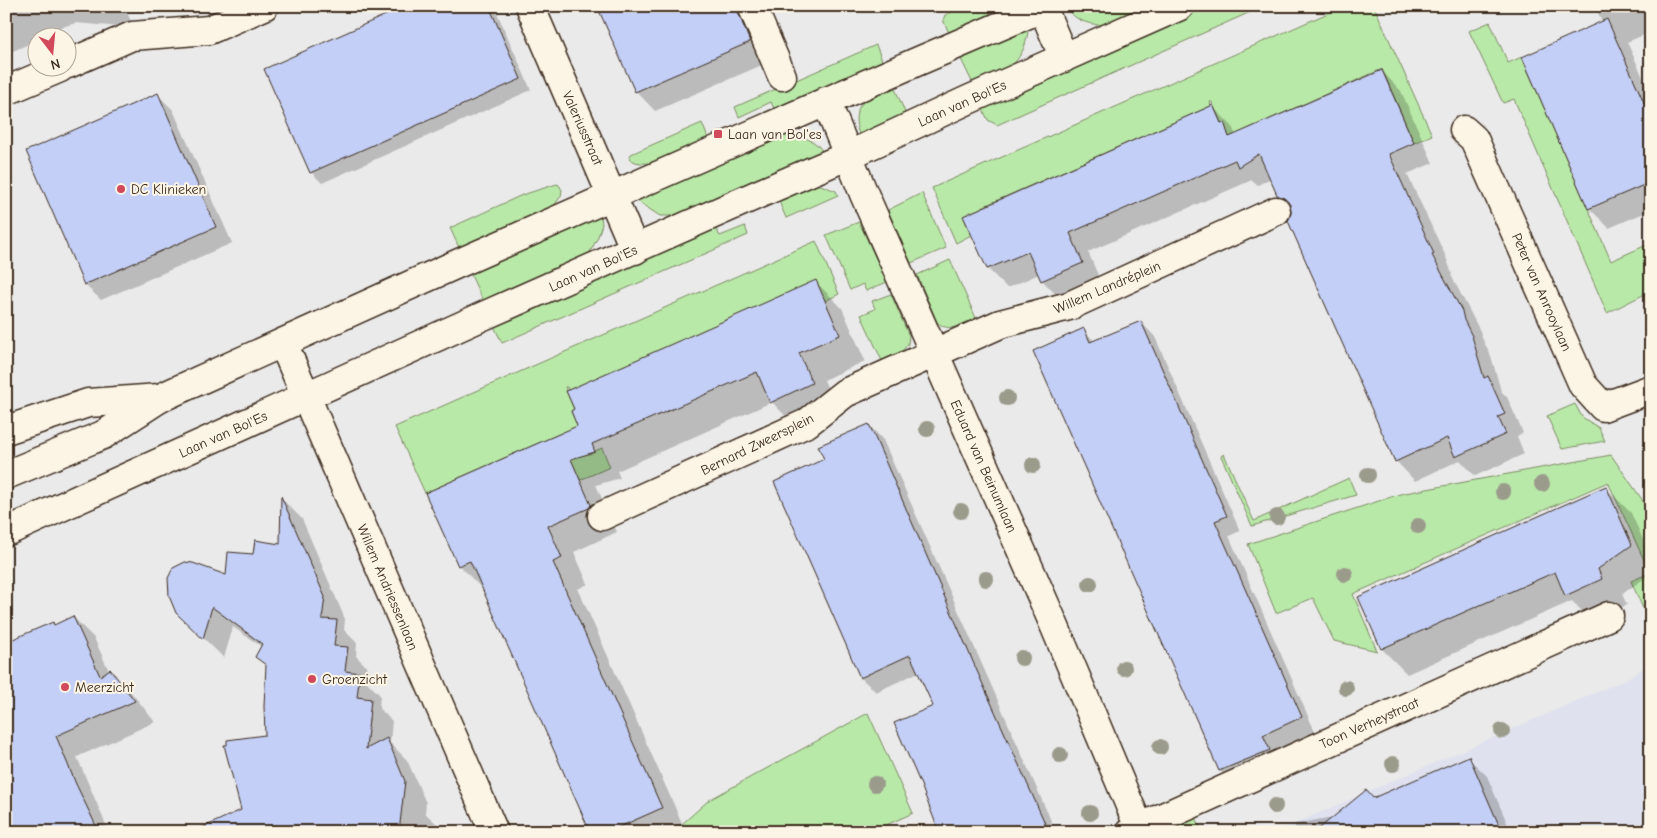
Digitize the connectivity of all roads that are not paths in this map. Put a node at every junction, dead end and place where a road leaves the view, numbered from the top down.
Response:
1 (264, 6) edge
2 (530, 6) edge
3 (752, 6) edge
4 (1180, 6) edge
5 (1044, 7) edge
6 (1064, 58) junction
7 (78, 60) edge
8 (782, 76) dead end
9 (37, 78) edge
10 (6, 91) edge
11 (826, 101) junction
12 (1464, 130) dead end
13 (848, 156) junction
14 (613, 196) junction
15 (1276, 212) dead end
16 (636, 250) junction
17 (283, 343) junction
18 (934, 353) junction
19 (1651, 389) edge
20 (305, 396) junction
21 (160, 398) junction
22 (6, 430) edge
23 (6, 475) edge
24 (602, 516) dead end
25 (6, 532) edge
26 (1609, 616) dead end
27 (1137, 830) edge
28 (494, 832) edge

1 - 7 street
2 - 14 street, Valeriusstraat
3 - 8 street
4 - 6 street, Laan van Bol'Es
5 - 6 street
5 - 11 street
6 - 13 street, Laan van Bol'Es
9 - 10 street
11 - 13 street, Eduard van Beinumlaan
11 - 14 street
12 - 19 street, Peter van Anrooylaan
13 - 16 street, Laan van Bol'Es
13 - 18 street, Eduard van Beinumlaan
14 - 16 street, Valeriusstraat
14 - 17 street
15 - 18 street, Willem Landréplein
16 - 20 street, Laan van Bol'Es
17 - 20 street, Willem Andriessenlaan
17 - 21 street
18 - 24 street, Bernard Zweersplein
18 - 27 street, Eduard van Beinumlaan
20 - 25 street, Laan van Bol'Es
20 - 28 street, Willem Andriessenlaan
21 - 22 street
21 - 23 street
26 - 27 street, Toon Verheystraat

